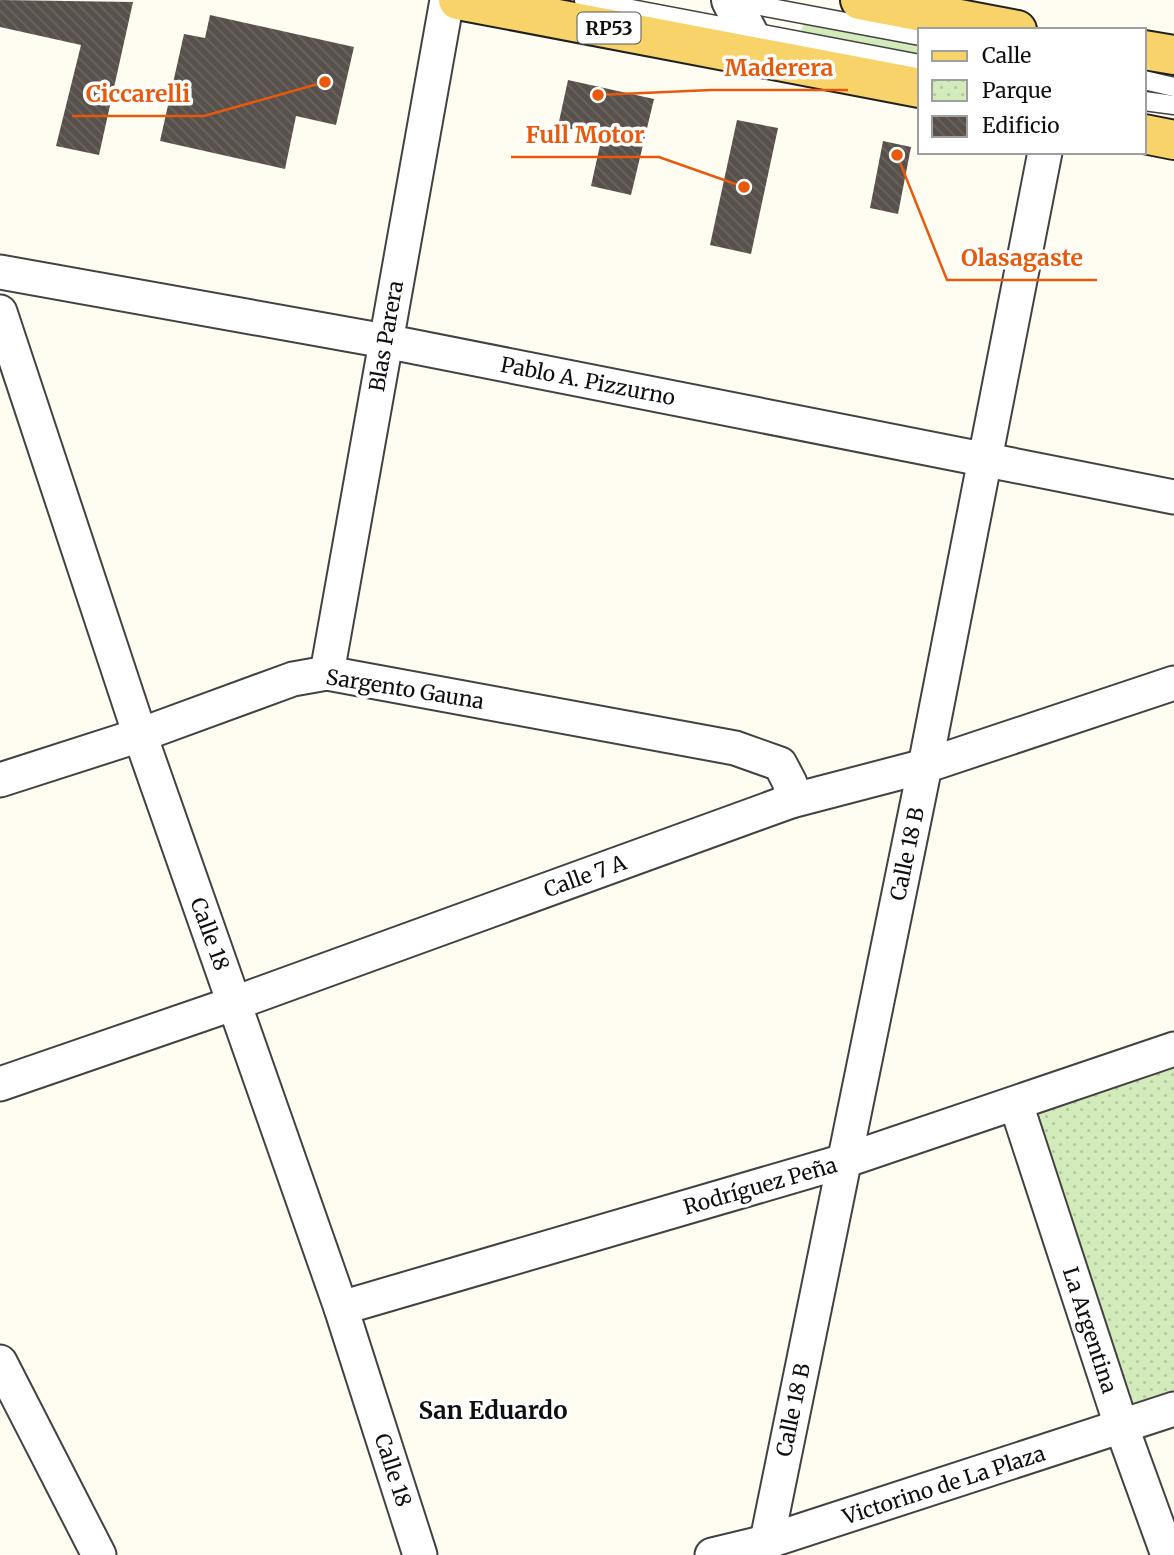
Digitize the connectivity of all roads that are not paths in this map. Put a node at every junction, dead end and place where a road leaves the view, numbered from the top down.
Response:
1 (447, 0) edge
2 (458, 0) edge
3 (584, 0) edge
4 (860, 0) edge
5 (739, 18) edge
6 (1007, 28) edge
7 (918, 36) edge
8 (1146, 50) edge
9 (1174, 55) edge
10 (918, 63) edge
11 (1146, 80) edge
12 (918, 87) edge
13 (1174, 87) edge
14 (1146, 101) edge
15 (1174, 105) edge
16 (1146, 134) edge
17 (1174, 140) edge
18 (1045, 154) edge
19 (0, 272) edge
20 (0, 312) edge
21 (385, 341) junction
22 (983, 460) junction
23 (1174, 497) edge
24 (327, 673) junction
25 (1174, 683) edge
26 (140, 735) junction
27 (925, 766) junction
28 (0, 780) edge
29 (792, 801) junction
30 (235, 1003) junction
31 (1174, 1049) edge
32 (0, 1084) edge
33 (1016, 1104) junction
34 (844, 1161) junction
35 (341, 1308) junction
36 (0, 1362) edge
37 (1174, 1409) edge
38 (1122, 1427) junction
39 (765, 1549) edge
40 (99, 1555) edge
41 (420, 1555) edge
42 (712, 1555) edge
43 (1168, 1555) edge

1 - 21 street, Blas Parera
2 - 5 main road, RP53
3 - 5 lane
4 - 6 main road
5 - 7 lane
5 - 10 lane
5 - 12 main road, RP53
8 - 9 main road
11 - 13 lane
14 - 15 lane
16 - 17 main road
18 - 22 street, Calle 18 B
19 - 21 street, Pablo A. Pizzurno
20 - 26 street, Calle 18
21 - 22 street, Pablo A. Pizzurno
21 - 24 street, Blas Parera
22 - 23 street, Pablo A. Pizzurno
22 - 27 street, Calle 18 B
24 - 26 street, Sargento Gauna
24 - 29 street, Sargento Gauna
25 - 27 street, Calle 7 A
26 - 28 street, Sargento Gauna
26 - 30 street, Calle 18
27 - 29 street, Calle 7 A
27 - 34 street, Calle 18 B
29 - 30 street, Calle 7 A
30 - 32 street, Calle 7 A
30 - 35 street, Calle 18
31 - 33 street, Rodríguez Peña
33 - 34 street, Rodríguez Peña
33 - 38 street, La Argentina
34 - 35 street, Rodríguez Peña
34 - 39 street, Calle 18 B
35 - 41 street, Calle 18
36 - 40 street
37 - 38 street, Victorino de La Plaza
38 - 39 street, Victorino de La Plaza
38 - 43 street, La Argentina
39 - 42 street, Victorino de La Plaza

